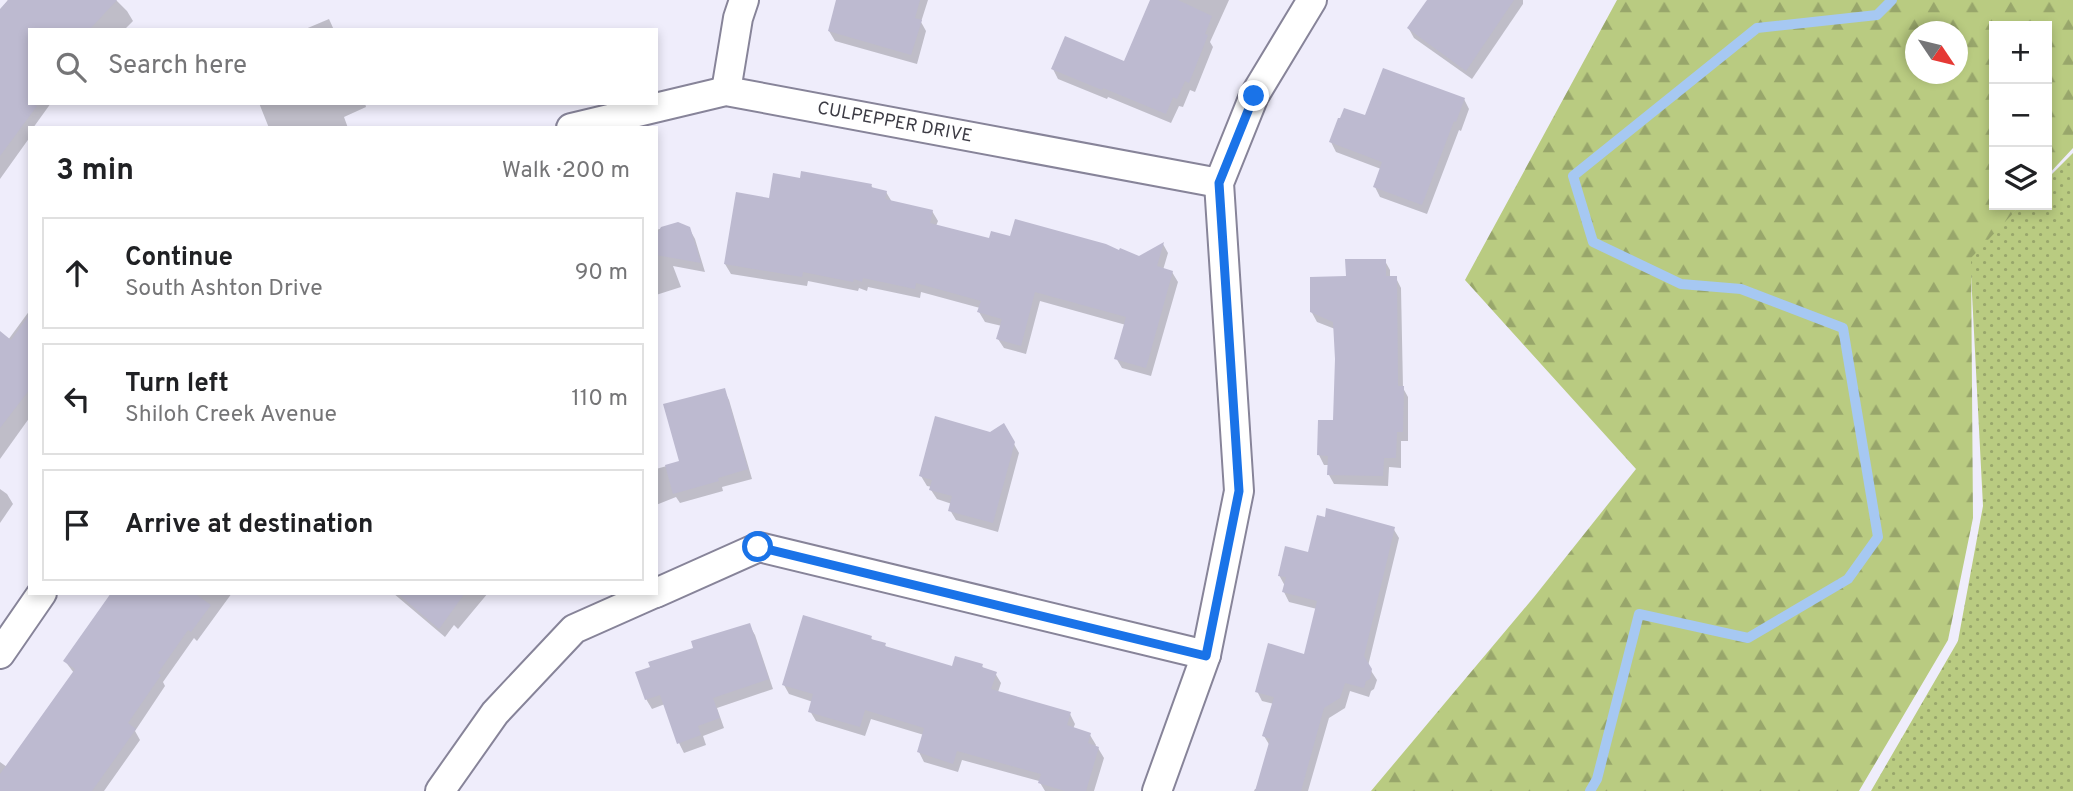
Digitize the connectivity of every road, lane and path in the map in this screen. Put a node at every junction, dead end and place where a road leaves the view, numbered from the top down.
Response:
1 (744, 0) edge
2 (1312, 0) edge
3 (726, 91) junction
4 (579, 126) edge
5 (1219, 183) junction
6 (658, 592) edge
7 (41, 595) edge
8 (650, 595) edge
9 (0, 654) edge
10 (1206, 656) junction
11 (440, 791) edge
12 (1157, 791) edge

1 - 3 street
2 - 5 street
3 - 4 street, CULPEPPER DRIVE
3 - 5 street, CULPEPPER DRIVE
5 - 10 street
6 - 10 street
7 - 9 street
8 - 11 street
10 - 12 street

